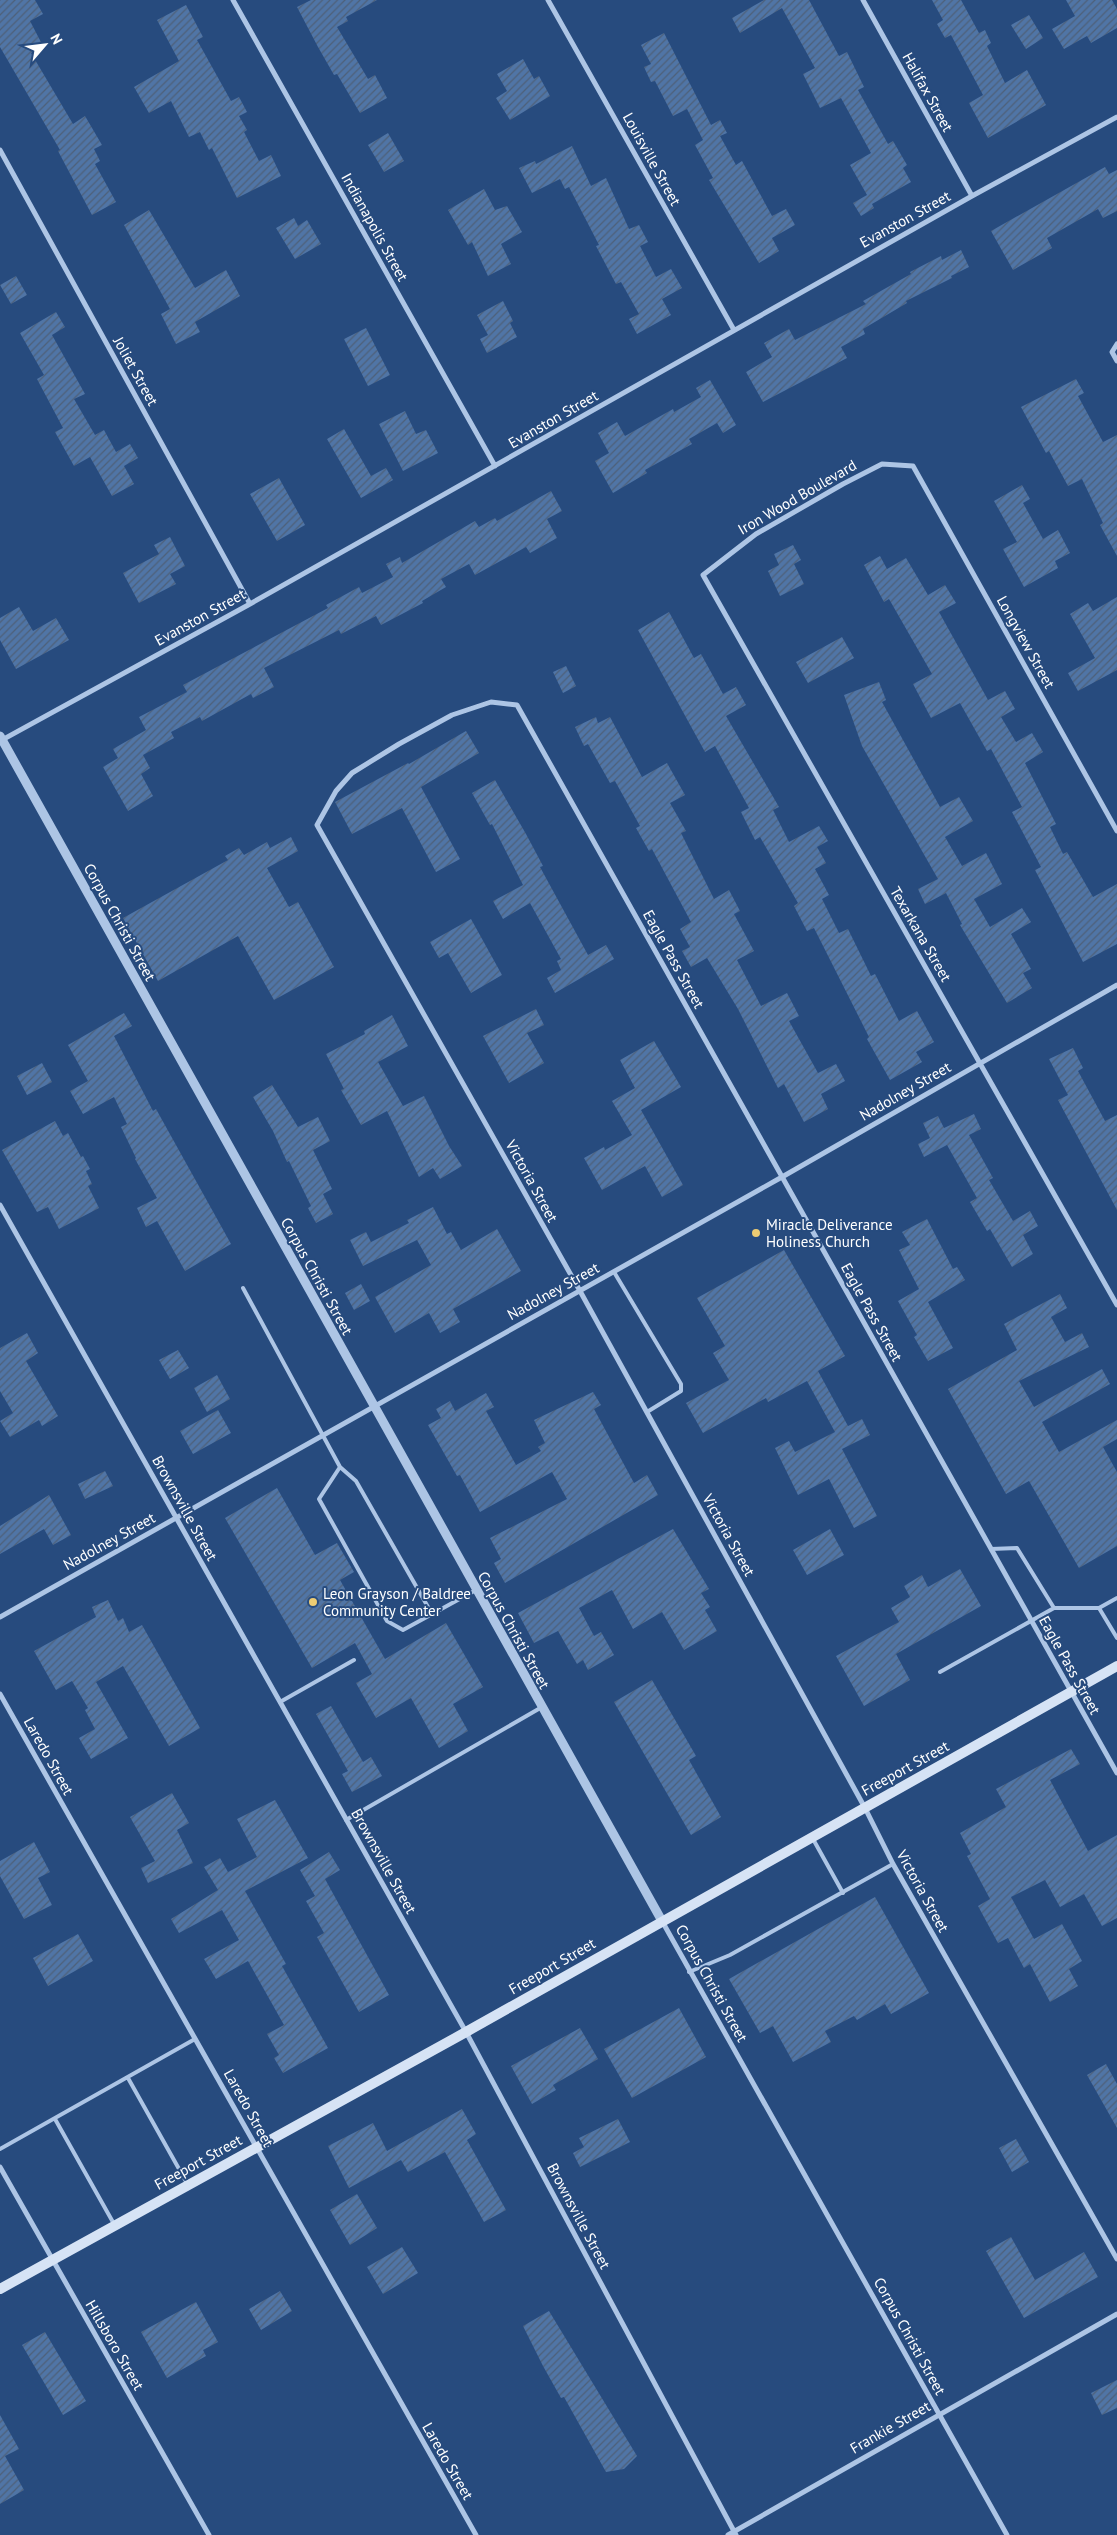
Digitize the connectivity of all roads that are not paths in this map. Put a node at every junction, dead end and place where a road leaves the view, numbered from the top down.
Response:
1 (233, 0) edge
2 (548, 0) edge
3 (863, 0) edge
4 (1117, 117) edge
5 (0, 150) edge
6 (972, 196) junction
7 (734, 330) junction
8 (1117, 344) edge
9 (1117, 361) edge
10 (496, 466) junction
11 (913, 466) joint
12 (703, 575) joint
13 (250, 604) junction
14 (1, 739) edge
15 (317, 825) joint
16 (1117, 831) edge
17 (1117, 985) edge
18 (979, 1062) junction
19 (782, 1177) junction
20 (0, 1205) edge
21 (614, 1272) junction
22 (243, 1288) dead end
23 (580, 1291) junction
24 (1117, 1305) edge
25 (373, 1405) junction
26 (647, 1412) junction
27 (322, 1434) junction
28 (340, 1467) junction
29 (176, 1518) junction
30 (991, 1549) junction
31 (476, 1590) junction
32 (1117, 1598) edge
33 (1054, 1608) junction
34 (1099, 1608) junction
35 (432, 1614) junction
36 (0, 1617) edge
37 (1031, 1620) junction
38 (1117, 1638) edge
39 (354, 1660) dead end
40 (1117, 1666) edge
41 (940, 1672) dead end
42 (1072, 1692) junction
43 (0, 1694) edge
44 (280, 1702) junction
45 (542, 1707) junction
46 (1117, 1773) edge
47 (865, 1808) junction
48 (346, 1820) junction
49 (812, 1837) junction
50 (893, 1864) junction
51 (843, 1893) junction
52 (662, 1921) junction
53 (689, 1972) junction
54 (466, 2032) junction
55 (195, 2039) junction
56 (128, 2078) junction
57 (55, 2119) junction
58 (256, 2147) junction
59 (0, 2149) edge
60 (0, 2167) edge
61 (188, 2185) junction
62 (114, 2225) junction
63 (1117, 2259) edge
64 (51, 2260) junction
65 (0, 2289) edge
66 (1117, 2314) edge
67 (938, 2414) junction
68 (735, 2533) edge
69 (209, 2535) edge
70 (476, 2535) edge
71 (728, 2535) edge
72 (1007, 2535) edge

1 - 10 street, Indianapolis Street
2 - 7 street, Louisville Street
3 - 6 street, Halifax Street
4 - 6 street, Evanston Street
5 - 13 street, Joliet Street
6 - 7 street, Evanston Street
7 - 10 street, Evanston Street
8 - 9 street
10 - 13 street, Evanston Street
11 - 12 street, Iron Wood Boulevard
11 - 16 street, Longview Street
12 - 18 street, Texarkana Street
13 - 14 street, Evanston Street
14 - 25 street, Corpus Christi Street
15 - 19 street, Eagle Pass Street
15 - 23 street, Victoria Street
17 - 18 street, Nadolney Street
18 - 19 street, Nadolney Street
18 - 24 street, Texarkana Street
19 - 21 street, Nadolney Street
19 - 30 street, Eagle Pass Street
20 - 29 street, Brownsville Street
21 - 23 street, Nadolney Street
21 - 26 lane
22 - 27 lane
23 - 25 street, Nadolney Street
23 - 26 street, Victoria Street
25 - 27 street, Nadolney Street
25 - 31 street, Corpus Christi Street
26 - 47 street, Victoria Street
27 - 28 lane
27 - 29 street, Nadolney Street
28 - 35 lane
28 - 35 lane
29 - 36 street, Nadolney Street
29 - 44 street, Brownsville Street
30 - 33 lane
30 - 37 street, Eagle Pass Street
31 - 35 lane
31 - 45 street, Corpus Christi Street
32 - 34 lane
33 - 34 lane
33 - 37 lane
34 - 38 lane
37 - 41 lane
37 - 42 street, Eagle Pass Street
39 - 44 lane
40 - 42 main road, Freeport Street
42 - 46 street, Eagle Pass Street
42 - 47 main road, Freeport Street
43 - 55 street, Laredo Street
44 - 48 street, Brownsville Street
45 - 48 lane
45 - 52 street, Corpus Christi Street
47 - 49 main road, Freeport Street
47 - 50 street, Victoria Street
48 - 54 street, Brownsville Street
49 - 51 lane
49 - 52 main road, Freeport Street
50 - 51 lane
50 - 63 street, Victoria Street
51 - 53 lane
52 - 53 street, Corpus Christi Street
52 - 54 main road, Freeport Street
53 - 67 street, Corpus Christi Street
54 - 58 main road, Freeport Street
54 - 68 street, Brownsville Street
55 - 56 lane
55 - 58 street, Laredo Street
56 - 57 lane
56 - 61 lane
57 - 59 lane
57 - 62 lane
58 - 61 main road, Freeport Street
58 - 70 street, Laredo Street
60 - 64 street, Hillsboro Street
61 - 62 main road, Freeport Street
62 - 64 main road, Freeport Street
64 - 65 main road, Freeport Street
64 - 69 street, Hillsboro Street
66 - 67 street, Frankie Street
67 - 68 street, Frankie Street
67 - 72 street, Corpus Christi Street
68 - 71 street, Frankie Street

